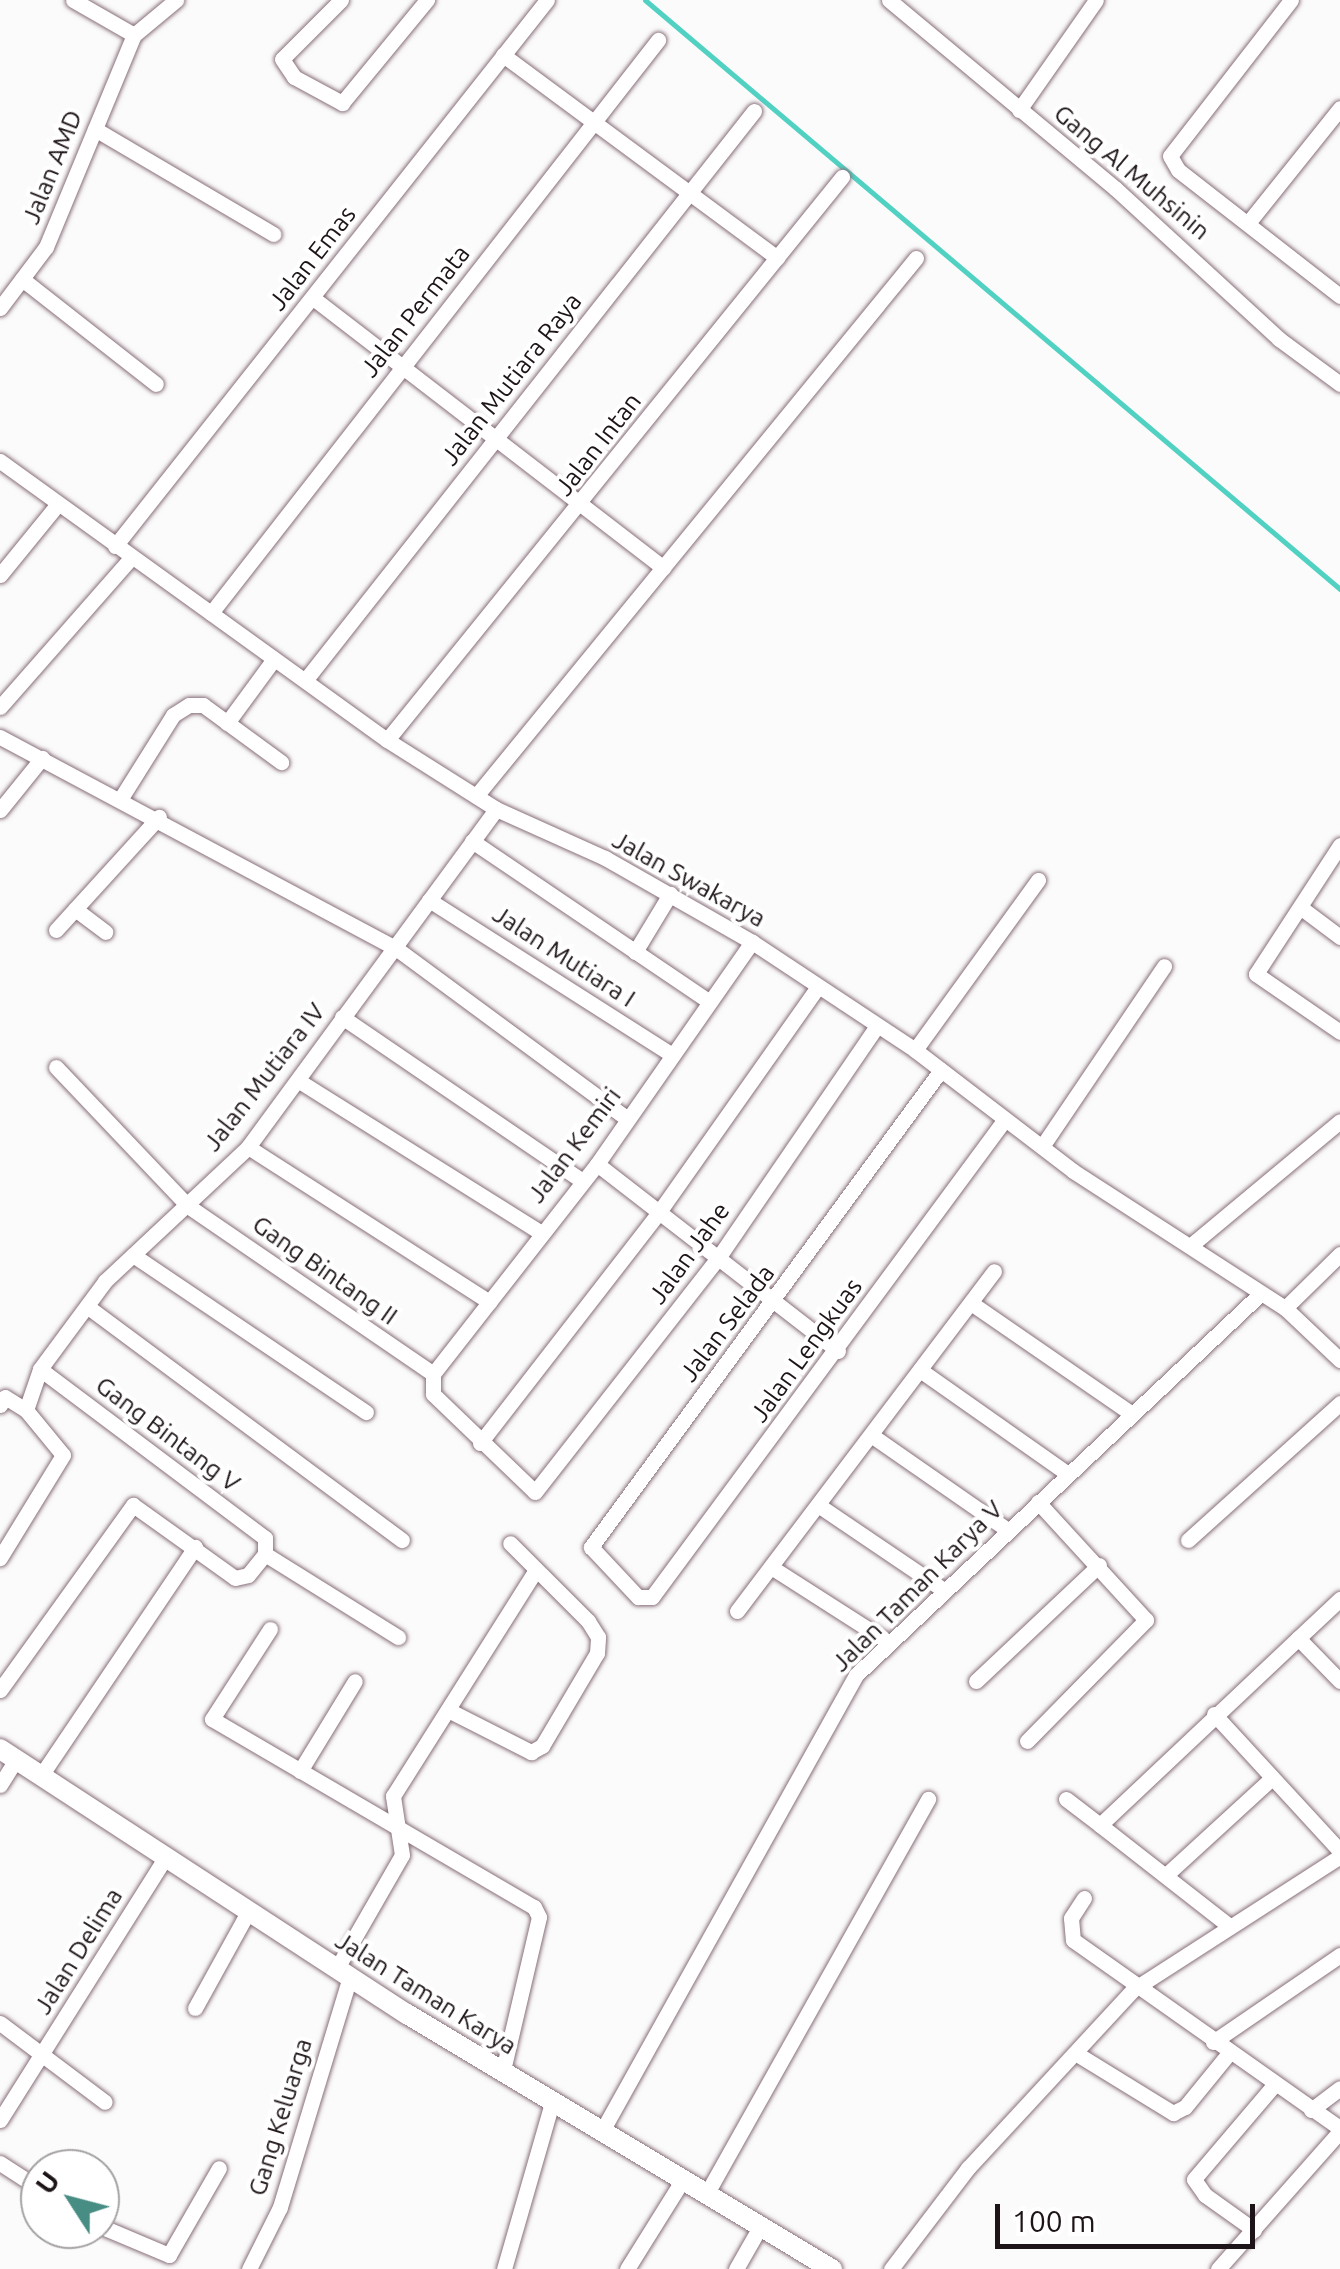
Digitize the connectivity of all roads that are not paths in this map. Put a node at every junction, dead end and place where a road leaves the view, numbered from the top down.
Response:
1 (74, 0) edge
2 (176, 0) edge
3 (340, 0) edge
4 (427, 0) edge
5 (547, 0) edge
6 (889, 0) edge
7 (1096, 0) edge
8 (1291, 0) edge
9 (134, 35) junction
10 (658, 40) dead end
11 (503, 55) junction
12 (1340, 108) edge
13 (754, 110) dead end
14 (1019, 110) junction
15 (594, 122) junction
16 (94, 129) junction
17 (842, 176) dead end
18 (692, 189) junction
19 (1248, 223) junction
20 (272, 234) dead end
21 (777, 258) junction
22 (916, 258) dead end
23 (22, 279) junction
24 (1337, 288) edge
25 (313, 298) junction
26 (0, 308) edge
27 (403, 368) junction
28 (156, 384) dead end
29 (1340, 384) edge
30 (498, 436) junction
31 (0, 461) edge
32 (57, 505) junction
33 (582, 506) junction
34 (115, 546) junction
35 (132, 558) junction
36 (663, 568) junction
37 (0, 575) edge
38 (211, 613) junction
39 (274, 659) junction
40 (307, 678) junction
41 (0, 707) edge
42 (227, 723) junction
43 (0, 737) edge
44 (388, 740) junction
45 (42, 758) junction
46 (281, 762) dead end
47 (476, 796) junction
48 (121, 798) junction
49 (496, 808) junction
50 (0, 810) edge
51 (159, 817) junction
52 (472, 841) junction
53 (1340, 845) edge
54 (1038, 880) dead end
55 (670, 894) junction
56 (429, 900) junction
57 (1300, 907) junction
58 (76, 909) junction
59 (56, 930) dead end
60 (105, 932) dead end
61 (1340, 937) edge
62 (752, 942) junction
63 (397, 949) junction
64 (634, 952) junction
65 (1164, 966) dead end
66 (818, 987) junction
67 (710, 1002) junction
68 (342, 1017) junction
69 (877, 1026) junction
70 (1340, 1032) edge
71 (915, 1050) junction
72 (672, 1056) junction
73 (56, 1067) dead end
74 (941, 1070) junction
75 (299, 1081) junction
76 (626, 1118) junction
77 (1005, 1119) junction
78 (1340, 1121) edge
79 (1044, 1146) junction
80 (248, 1147) junction
81 (596, 1164) junction
82 (582, 1181) junction
83 (188, 1206) junction
84 (660, 1212) junction
85 (540, 1232) junction
86 (1190, 1246) junction
87 (1340, 1254) edge
88 (132, 1255) junction
89 (718, 1258) junction
90 (994, 1271) dead end
91 (1258, 1296) junction
92 (489, 1302) junction
93 (775, 1302) junction
94 (971, 1303) junction
95 (88, 1307) junction
96 (1285, 1308) junction
97 (838, 1350) junction
98 (1340, 1360) edge
99 (40, 1369) junction
100 (920, 1370) junction
101 (433, 1374) junction
102 (2, 1398) edge
103 (1340, 1403) edge
104 (26, 1410) junction
105 (366, 1412) dead end
106 (1132, 1414) junction
107 (871, 1435) junction
108 (480, 1443) junction
109 (1068, 1474) junction
110 (1038, 1502) junction
111 (818, 1505) junction
112 (1009, 1530) junction
113 (402, 1540) dead end
114 (1188, 1540) dead end
115 (510, 1543) dead end
116 (265, 1546) junction
117 (195, 1547) junction
118 (0, 1558) edge
119 (1100, 1565) junction
120 (771, 1566) junction
121 (536, 1570) junction
122 (946, 1591) junction
123 (638, 1596) joint
124 (1340, 1600) edge
125 (737, 1611) dead end
126 (270, 1628) dead end
127 (398, 1637) dead end
128 (1298, 1638) junction
129 (890, 1643) junction
130 (976, 1681) dead end
131 (1340, 1681) edge
132 (355, 1682) dead end
133 (0, 1690) edge
134 (452, 1712) junction
135 (1214, 1714) junction
136 (1027, 1741) dead end
137 (8, 1754) edge
138 (300, 1771) junction
139 (42, 1774) junction
140 (1272, 1778) junction
141 (0, 1785) edge
142 (928, 1799) dead end
143 (1066, 1799) dead end
144 (1100, 1826) junction
145 (403, 1832) junction
146 (1340, 1854) edge
147 (165, 1858) junction
148 (1166, 1875) junction
149 (1084, 1898) dead end
150 (248, 1912) junction
151 (1228, 1925) junction
152 (1340, 1955) edge
153 (344, 1972) junction
154 (1134, 1988) junction
155 (195, 2008) dead end
156 (0, 2024) edge
157 (1213, 2042) junction
158 (1229, 2053) junction
159 (1076, 2054) junction
160 (43, 2056) junction
161 (503, 2070) junction
162 (1274, 2085) junction
163 (1340, 2088) edge
164 (105, 2102) dead end
165 (552, 2103) junction
166 (1311, 2110) junction
167 (0, 2120) edge
168 (1340, 2129) edge
169 (602, 2131) junction
170 (219, 2168) dead end
171 (682, 2181) junction
172 (707, 2194) junction
173 (760, 2227) junction
174 (1254, 2230) junction
175 (120, 2234) edge
176 (829, 2268) edge
177 (249, 2269) edge
178 (504, 2269) edge
179 (627, 2269) edge
180 (736, 2269) edge
181 (891, 2269) edge
182 (1218, 2269) edge

1 - 9 street
2 - 9 street, Jalan AMD
3 - 4 street
5 - 11 street, Jalan Emas
6 - 14 street, Gang Al Muhsinin
7 - 14 street
8 - 19 street
9 - 16 street, Jalan AMD
10 - 15 street, Jalan Permata
11 - 15 street
11 - 25 street, Jalan Emas
12 - 19 street
13 - 18 street, Jalan Mutiara Raya
14 - 29 street, Gang Al Muhsinin
15 - 18 street
15 - 27 street, Jalan Permata
16 - 20 street
16 - 23 street, Jalan AMD
17 - 21 street, Jalan Intan
18 - 21 street
18 - 30 street, Jalan Mutiara Raya
19 - 24 street
21 - 33 street, Jalan Intan
22 - 36 street
23 - 26 street, Jalan AMD
23 - 28 street
25 - 27 street
25 - 34 street, Jalan Emas
27 - 30 street
27 - 38 street, Jalan Permata
30 - 33 street
30 - 40 street, Jalan Mutiara Raya
31 - 32 street, Jalan Swakarya
32 - 34 street, Jalan Swakarya
32 - 37 street
33 - 36 street
33 - 44 street, Jalan Intan
34 - 35 street, Jalan Swakarya
35 - 38 street, Jalan Swakarya
35 - 41 street
36 - 47 street
38 - 39 street, Jalan Swakarya
39 - 40 street, Jalan Swakarya
39 - 42 street
40 - 44 street, Jalan Swakarya
42 - 46 street
42 - 48 street
43 - 45 street
44 - 47 street, Jalan Swakarya
45 - 48 street
45 - 50 street
47 - 49 street, Jalan Swakarya
48 - 51 street
49 - 52 street, Jalan Mutiara IV
49 - 55 street, Jalan Swakarya
51 - 58 street
51 - 63 street
52 - 56 street, Jalan Mutiara IV
52 - 64 street
53 - 57 street
54 - 71 street
55 - 62 street, Jalan Swakarya
55 - 64 street
56 - 63 street, Jalan Mutiara IV
56 - 72 street, Jalan Mutiara I
57 - 61 street
57 - 70 street
58 - 59 street
58 - 60 street
62 - 66 street, Jalan Swakarya
62 - 67 street, Jalan Kemiri
63 - 68 street, Jalan Mutiara IV
63 - 76 street
64 - 67 street
65 - 79 street
66 - 69 street, Jalan Swakarya
66 - 84 street
67 - 72 street, Jalan Kemiri
68 - 75 street, Jalan Mutiara IV
68 - 82 street
69 - 71 street, Jalan Swakarya
69 - 89 street, Jalan Jahe
71 - 74 street, Jalan Swakarya
72 - 76 street, Jalan Kemiri
73 - 83 street, Gang Bintang II
74 - 77 street, Jalan Swakarya
74 - 93 street, Jalan Selada
75 - 80 street, Jalan Mutiara IV
75 - 85 street
76 - 81 street, Jalan Kemiri
77 - 79 street, Jalan Swakarya
77 - 97 street, Jalan Lengkuas
78 - 86 street
79 - 86 street, Jalan Swakarya
80 - 83 street, Jalan Mutiara IV
80 - 92 street
81 - 82 street, Jalan Kemiri
81 - 84 street
82 - 85 street, Jalan Kemiri
83 - 88 street, Jalan Mutiara IV
83 - 101 street, Gang Bintang II
84 - 89 street
84 - 108 street
85 - 92 street, Jalan Kemiri
86 - 91 street, Jalan Swakarya
87 - 96 street
88 - 95 street, Jalan Mutiara IV
88 - 105 street
89 - 93 street
89 - 108 street, Jalan Jahe
90 - 94 street
91 - 96 street, Jalan Swakarya
91 - 106 street, Jalan Taman Karya V
92 - 101 street, Jalan Kemiri
93 - 97 street
93 - 123 street, Jalan Selada
94 - 100 street
94 - 106 street
95 - 99 street, Jalan Mutiara IV
95 - 113 street
96 - 98 street, Jalan Swakarya
97 - 123 street, Jalan Lengkuas
99 - 104 street, Jalan Mutiara IV
99 - 116 street, Gang Bintang V
100 - 107 street
100 - 109 street
101 - 108 street
102 - 104 street
103 - 114 street
104 - 118 street
106 - 109 street, Jalan Taman Karya V
107 - 111 street
107 - 112 street
109 - 110 street, Jalan Taman Karya V
110 - 112 street, Jalan Taman Karya V
110 - 119 street
111 - 120 street
111 - 122 street
112 - 122 street, Jalan Taman Karya V
115 - 121 street
116 - 117 street
116 - 127 street, Gang Bintang V
117 - 133 street
117 - 139 street
119 - 130 street
119 - 136 street
120 - 125 street
120 - 129 street
121 - 134 street, Gang Keluarga
121 - 134 street
122 - 129 street, Jalan Taman Karya V
124 - 128 street
126 - 138 street
128 - 131 street
128 - 135 street
129 - 169 street, Jalan Taman Karya V
132 - 138 street
134 - 145 street, Gang Keluarga
135 - 140 street
135 - 144 street
137 - 139 street, Jalan Taman Karya
137 - 141 street
138 - 145 street
139 - 147 street, Jalan Taman Karya
140 - 146 street
140 - 148 street
142 - 172 street
143 - 144 street
144 - 148 street
145 - 153 street, Gang Keluarga
145 - 161 street
146 - 151 street
147 - 150 street, Jalan Taman Karya
147 - 160 street, Jalan Delima
148 - 151 street
149 - 154 street
150 - 153 street, Jalan Taman Karya
150 - 155 street
151 - 154 street
152 - 157 street
153 - 161 street, Jalan Taman Karya
153 - 177 street, Gang Keluarga
154 - 157 street
154 - 159 street
156 - 160 street
157 - 158 street
158 - 159 street
158 - 162 street
159 - 181 street
160 - 164 street
160 - 167 street, Jalan Delima
161 - 165 street, Jalan Taman Karya
162 - 166 street
162 - 174 street
163 - 166 street
165 - 169 street, Jalan Taman Karya
165 - 178 street
166 - 168 street
168 - 174 street
169 - 171 street, Jalan Taman Karya
170 - 175 street
171 - 172 street, Jalan Taman Karya
171 - 179 street
172 - 173 street, Jalan Taman Karya
173 - 176 street, Jalan Taman Karya
173 - 180 street
174 - 182 street

